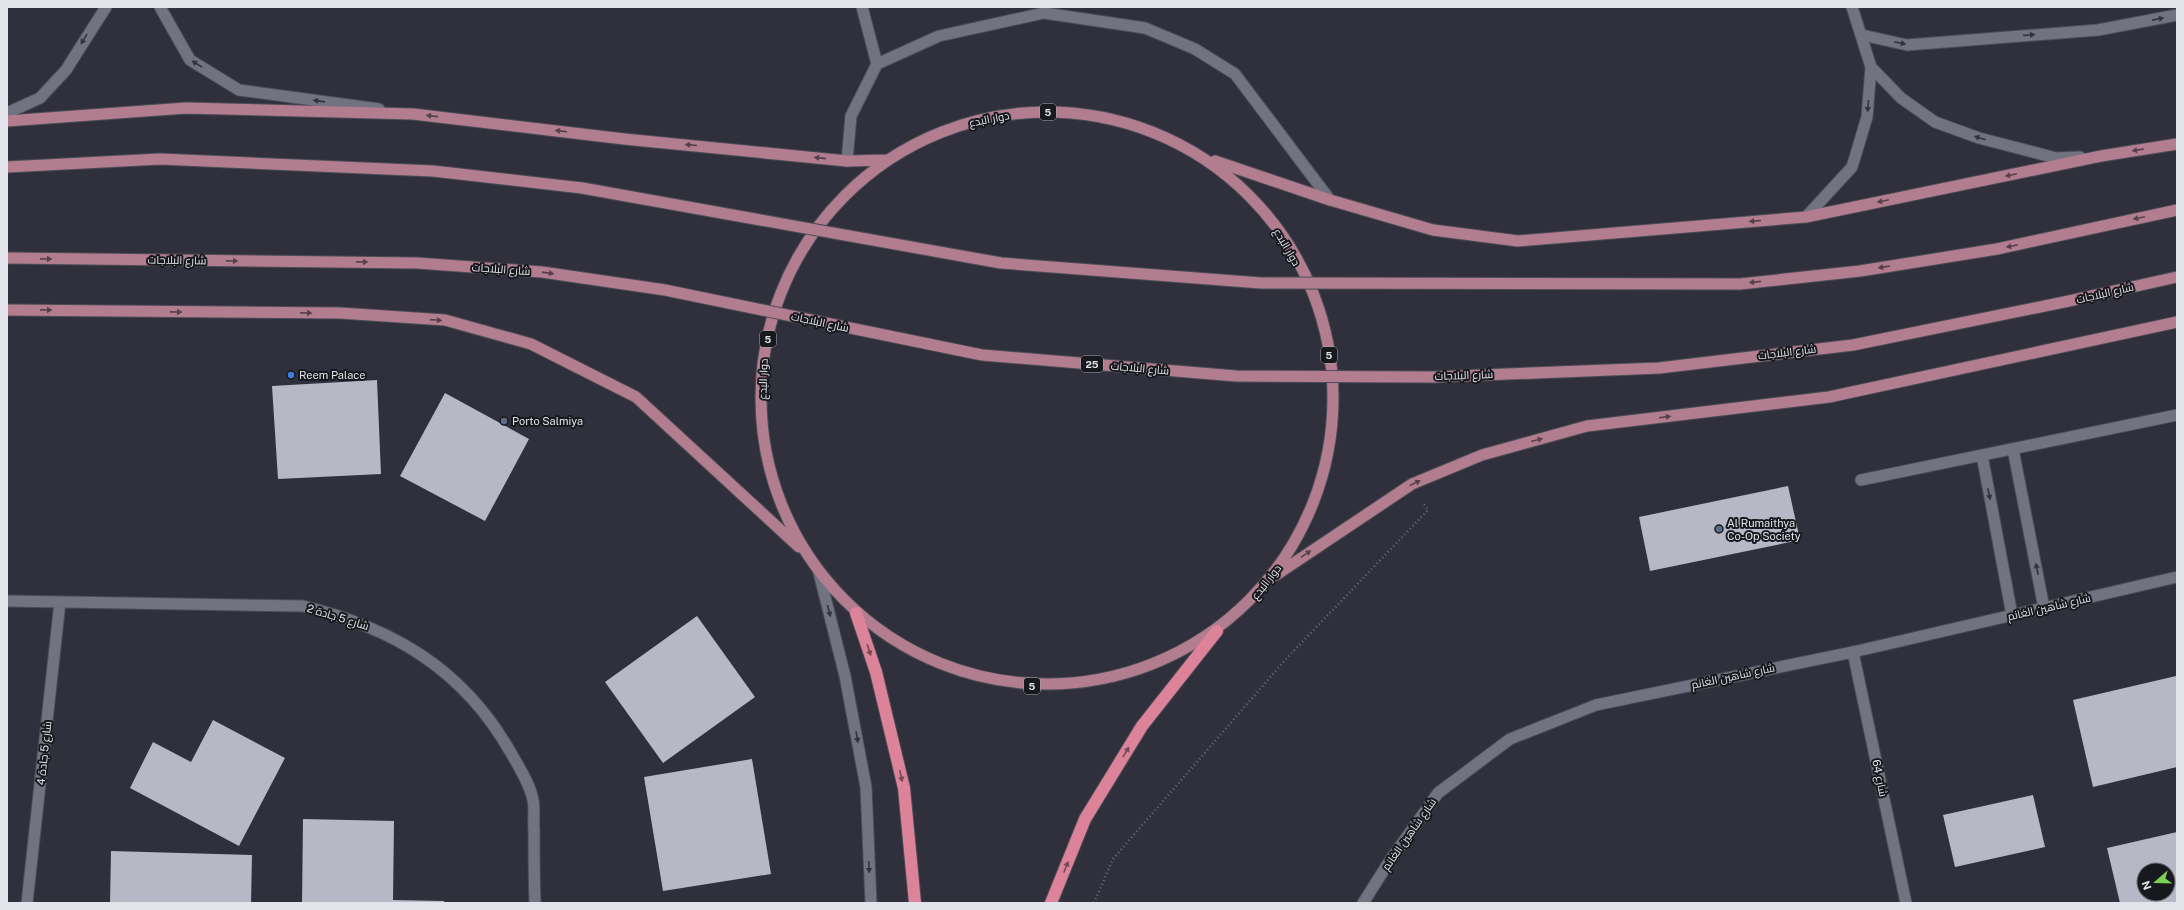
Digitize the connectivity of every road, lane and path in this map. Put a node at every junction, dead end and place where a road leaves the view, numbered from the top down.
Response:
1 (106, 7) edge
2 (160, 7) edge
3 (862, 7) edge
4 (1852, 7) edge
5 (1043, 10) edge
6 (2177, 15) edge
7 (1862, 35) junction
8 (877, 64) junction
9 (1871, 67) junction
10 (7, 113) edge
11 (413, 114) junction
12 (7, 121) edge
13 (2177, 144) edge
14 (2100, 156) junction
15 (887, 160) junction
16 (1210, 160) junction
17 (847, 161) junction
18 (7, 167) edge
19 (1330, 200) junction
20 (2177, 210) edge
21 (1806, 217) junction
22 (7, 258) edge
23 (2177, 277) edge
24 (7, 310) edge
25 (2177, 322) edge
26 (2177, 414) edge
27 (2013, 449) junction
28 (1982, 455) junction
29 (1861, 480) dead end
30 (1412, 484) junction
31 (804, 551) junction
32 (819, 573) junction
33 (1274, 576) junction
34 (2177, 577) edge
35 (7, 601) edge
36 (60, 602) junction
37 (2044, 608) junction
38 (856, 613) junction
39 (2012, 615) junction
40 (1216, 631) junction
41 (1853, 652) junction
42 (27, 903) edge
43 (535, 903) edge
44 (871, 903) edge
45 (915, 903) edge
46 (1051, 903) edge
47 (1094, 903) edge
48 (1363, 903) edge
49 (1906, 903) edge

1 -> 10 street
11 -> 2 street
3 - 8 street
4 - 7 street
5 - 8 street
5 - 19 street
7 -> 6 street
7 - 9 street
8 - 17 street
14 -> 9 street
9 -> 21 street
11 - 12 main road
17 -> 11 main road
13 -> 14 main road
14 -> 21 main road
15 - 16 main road, دوار البدع / 5
15 - 17 main road
15 - 31 main road, دوار البدع / 5
16 - 19 main road
16 - 33 main road, دوار البدع / 5
20 -> 18 main road, bridge
21 -> 19 main road
22 -> 23 main road, شارع البلاجات / 25, bridge
24 -> 31 main road
30 -> 25 main road
26 - 27 street
27 - 28 street
37 -> 27 street
28 - 29 street
28 -> 39 street
33 -> 30 main road
30 - 47 path
31 - 32 main road, دوار البدع / 5
32 - 38 main road, دوار البدع / 5
32 -> 44 street
33 - 40 main road, دوار البدع / 5
34 - 37 street, شارع شاهين الغانم
35 - 36 street, شارع 5 جادة 2
36 - 42 street, شارع 5 جادة 4
36 - 43 street, شارع 5 جادة 2
37 - 39 street, شارع شاهين الغانم
38 - 40 main road, دوار البدع / 5
38 -> 45 highway, 5
39 - 41 street, شارع شاهين الغانم
46 -> 40 highway, 5
41 - 48 street, شارع شاهين الغانم
41 - 49 street, شارع 64

